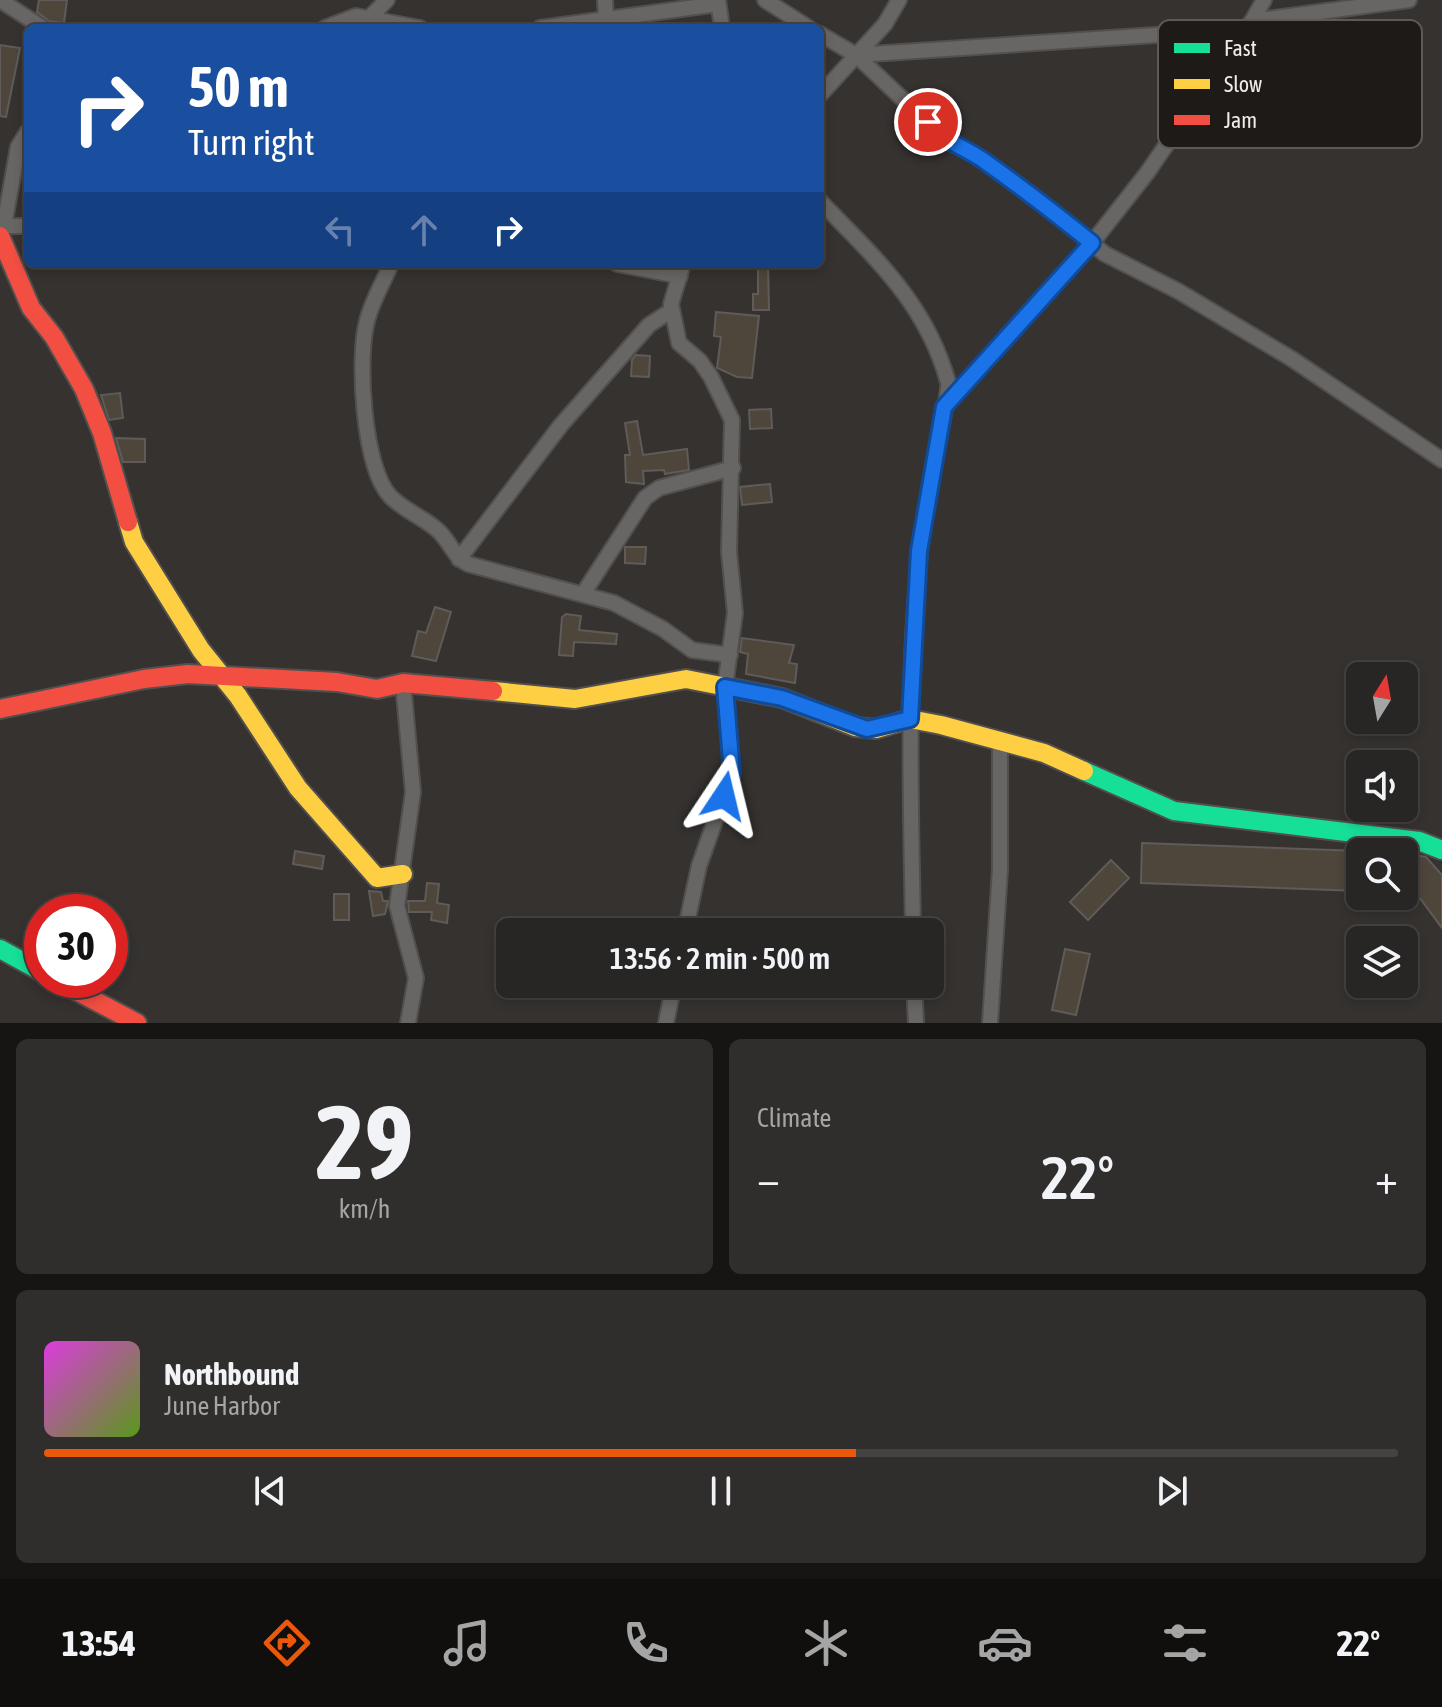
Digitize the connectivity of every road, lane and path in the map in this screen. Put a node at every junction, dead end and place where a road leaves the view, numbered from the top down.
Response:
1 (0, 0) edge
2 (387, 0) edge
3 (605, 0) edge
4 (765, 0) edge
5 (899, 0) edge
6 (1264, 0) edge
7 (1409, 0) edge
8 (718, 2) edge
9 (17, 4) edge
10 (370, 17) junction
11 (606, 19) junction
12 (1252, 20) edge
13 (1281, 20) edge
14 (39, 24) edge
15 (331, 24) edge
16 (402, 24) edge
17 (569, 24) edge
18 (720, 24) edge
19 (803, 24) edge
20 (1158, 32) edge
21 (824, 36) edge
22 (856, 55) junction
23 (824, 91) edge
24 (24, 137) edge
25 (1164, 148) edge
26 (824, 205) edge
27 (24, 227) edge
28 (1, 234) edge
29 (1092, 243) junction
30 (389, 268) edge
31 (660, 268) edge
32 (682, 270) edge
33 (672, 310) junction
34 (944, 407) junction
35 (1442, 460) edge
36 (733, 468) junction
37 (459, 559) junction
38 (583, 594) junction
39 (730, 655) junction
40 (222, 677) junction
41 (403, 683) junction
42 (725, 687) junction
43 (0, 709) edge
44 (910, 719) junction
45 (1000, 741) junction
46 (1442, 850) edge
47 (403, 874) junction
48 (688, 918) edge
49 (913, 918) edge
50 (0, 949) edge
51 (24, 962) edge
52 (90, 998) edge
53 (671, 998) edge
54 (915, 998) edge
55 (137, 1023) edge
56 (408, 1023) edge
57 (666, 1023) edge
58 (916, 1023) edge
59 (990, 1023) edge

1 - 9 street
2 - 10 street
3 - 11 street
4 - 19 street
5 - 22 street
6 - 12 street
7 - 13 street
8 - 11 street
8 - 18 street
9 - 14 street
10 - 15 street
10 - 16 street
11 - 17 street
20 - 22 street
21 - 22 street
22 - 23 street
22 - 29 street
24 - 28 street
25 - 29 street
26 - 34 street
27 - 28 street
28 - 40 street
29 - 34 street
29 - 35 street
30 - 37 street
31 - 32 street
32 - 33 street
33 - 36 street
33 - 37 street
34 - 44 street
36 - 38 street
36 - 39 street
37 - 38 street
38 - 39 street
39 - 42 street
40 - 41 street
40 - 43 street
40 - 47 street
41 - 42 street
41 - 47 street
42 - 44 street
42 - 48 street
44 - 45 street
44 - 49 street
45 - 46 street
45 - 59 street
47 - 56 street
50 - 51 street
52 - 55 street
53 - 57 street
54 - 58 street

